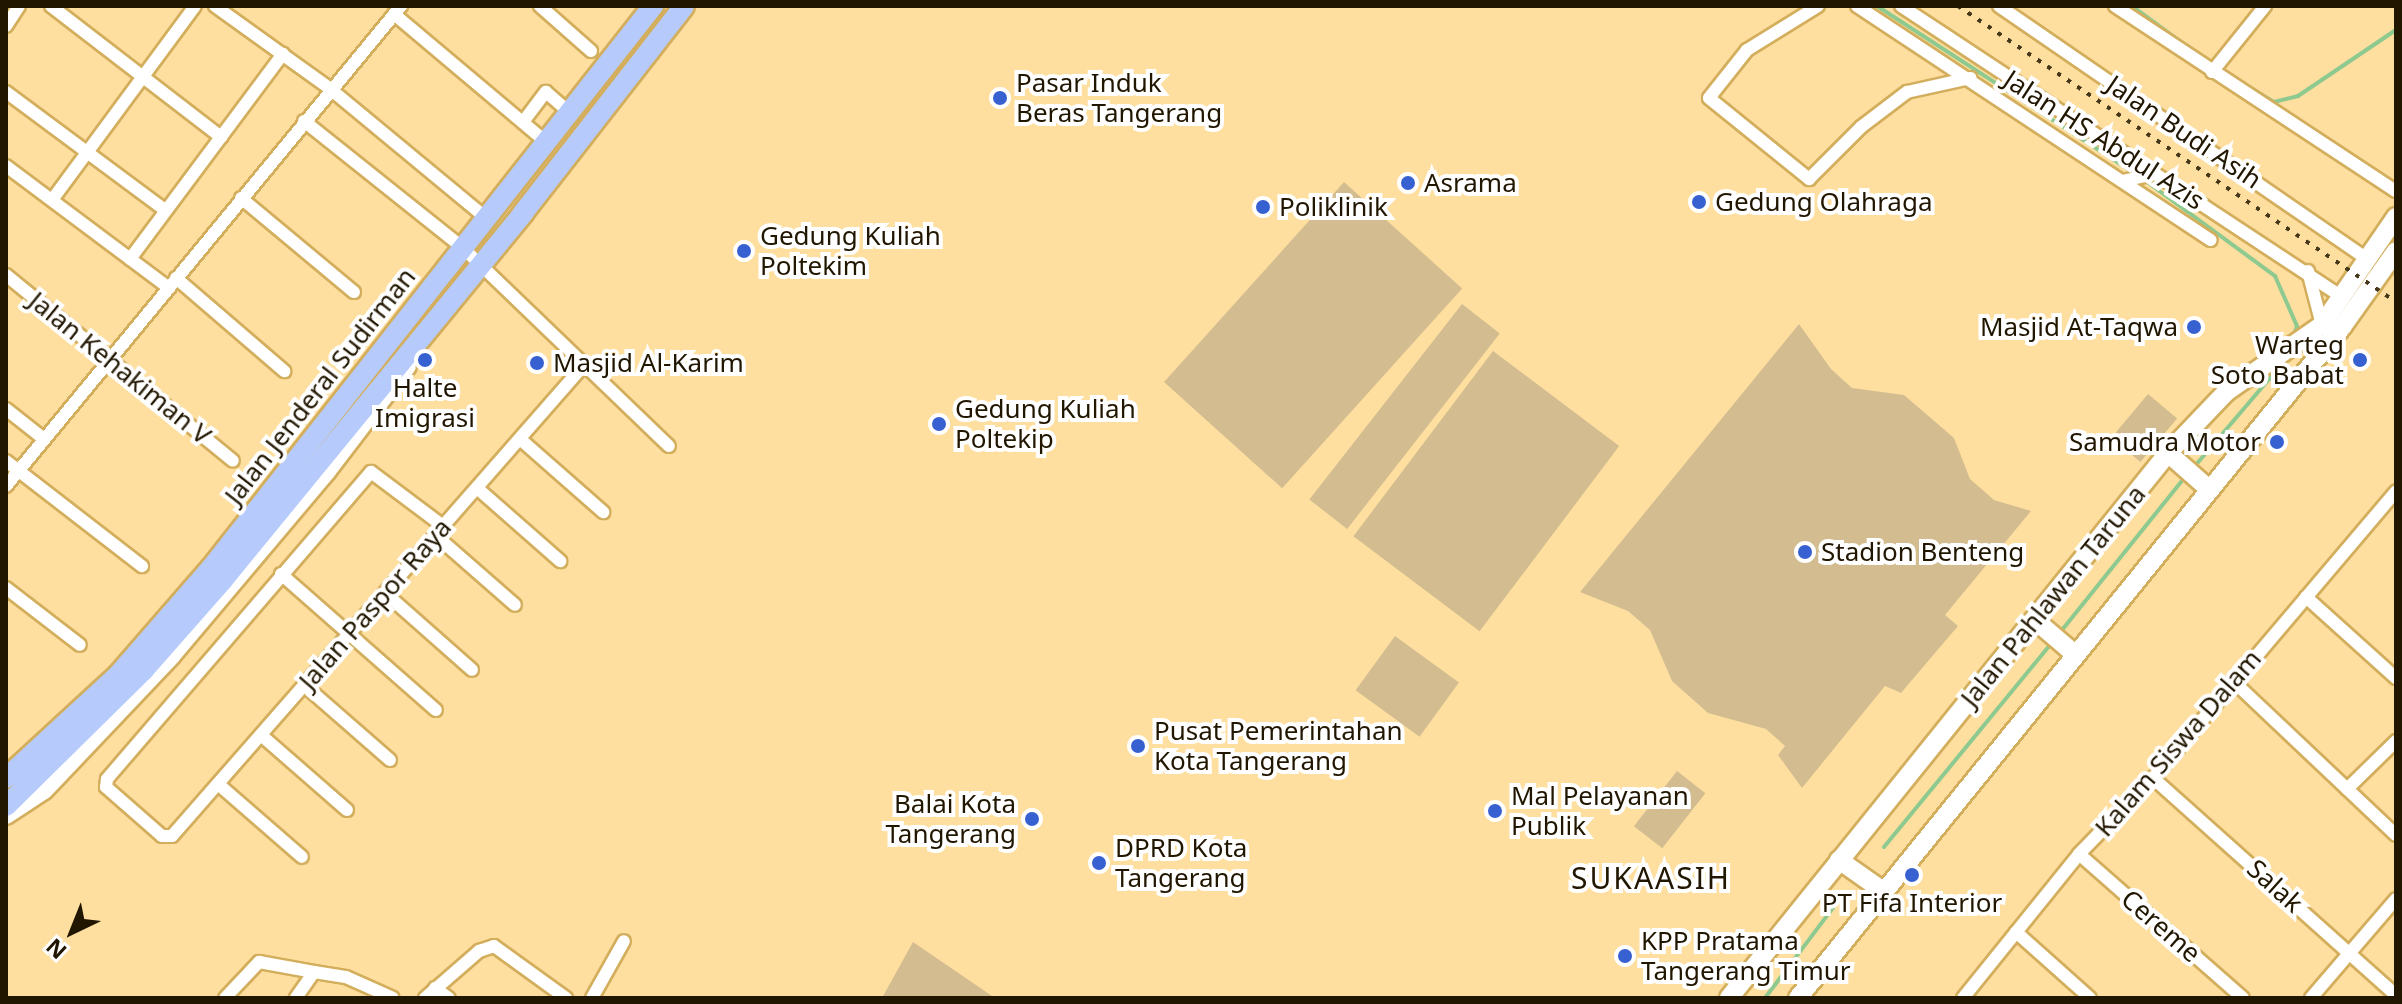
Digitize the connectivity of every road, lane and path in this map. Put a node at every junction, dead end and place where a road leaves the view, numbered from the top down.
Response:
1 (19, 6) edge
2 (51, 6) edge
3 (195, 6) edge
4 (215, 6) edge
5 (540, 6) edge
6 (653, 6) edge
7 (684, 6) edge
8 (1818, 6) edge
9 (1857, 6) edge
10 (1901, 6) edge
11 (1999, 6) edge
12 (2115, 6) edge
13 (2265, 6) edge
14 (398, 10) edge
15 (6, 26) edge
16 (591, 51) dead end
17 (283, 54) junction
18 (2216, 68) junction
19 (142, 78) junction
20 (1970, 78) junction
21 (2017, 83) junction
22 (329, 88) junction
23 (6, 92) edge
24 (2000, 98) junction
25 (569, 112) junction
26 (304, 121) junction
27 (523, 122) junction
28 (221, 137) junction
29 (545, 141) junction
30 (86, 153) junction
31 (6, 166) edge
32 (2155, 174) junction
33 (2122, 181) junction
34 (2396, 191) edge
35 (241, 198) junction
36 (52, 200) junction
37 (165, 210) junction
38 (2396, 217) edge
39 (486, 218) junction
40 (2210, 240) dead end
41 (462, 247) junction
42 (2396, 251) edge
43 (130, 259) junction
44 (2367, 259) junction
45 (481, 265) junction
46 (2308, 271) junction
47 (6, 275) edge
48 (172, 283) junction
49 (354, 292) dead end
50 (2342, 297) junction
51 (2318, 328) junction
52 (419, 338) junction
53 (111, 358) junction
54 (584, 365) junction
55 (284, 371) dead end
56 (6, 409) edge
57 (44, 439) junction
58 (520, 439) junction
59 (669, 446) dead end
60 (2172, 456) junction
61 (6, 461) edge
62 (233, 461) dead end
63 (19, 470) junction
64 (6, 486) edge
65 (2207, 487) junction
66 (477, 488) junction
67 (2396, 491) edge
68 (2391, 507) edge
69 (603, 512) dead end
70 (439, 531) junction
71 (560, 561) dead end
72 (142, 566) dead end
73 (281, 574) junction
74 (6, 588) edge
75 (385, 593) junction
76 (2306, 597) junction
77 (515, 605) dead end
78 (2040, 625) junction
79 (349, 634) junction
80 (80, 645) dead end
81 (2072, 651) junction
82 (472, 670) dead end
83 (2396, 678) edge
84 (2233, 681) junction
85 (304, 685) junction
86 (436, 710) dead end
87 (261, 735) junction
88 (2396, 741) edge
89 (390, 760) dead end
90 (6, 778) edge
91 (2153, 778) junction
92 (218, 784) junction
93 (2347, 789) junction
94 (6, 806) edge
95 (347, 810) dead end
96 (6, 815) edge
97 (2396, 835) edge
98 (2079, 854) junction
99 (302, 857) dead end
100 (1839, 860) junction
101 (1883, 891) junction
102 (2396, 899) edge
103 (2016, 932) junction
104 (624, 941) dead end
105 (2350, 952) junction
106 (314, 972) junction
107 (435, 988) junction
108 (2396, 995) edge
109 (225, 998) edge
110 (296, 998) edge
111 (393, 998) edge
112 (425, 998) edge
113 (449, 998) edge
114 (566, 998) edge
115 (592, 998) edge
116 (1729, 998) edge
117 (1798, 998) edge
118 (1963, 998) edge
119 (2090, 998) edge
120 (2243, 998) edge
121 (2311, 998) edge

1 - 15 street
2 - 19 street
3 - 19 street
4 - 17 street
5 - 16 street
6 - 25 main road, Jalan Jenderal Sudirman
7 - 45 main road, Jalan Jenderal Sudirman
8 - 20 street
9 - 20 street
10 - 21 street, Jalan HS Abdul Azis
11 - 44 street, Jalan Budi Asih
12 - 18 street
13 - 18 street
14 - 22 street
14 - 27 street
17 - 22 street
17 - 28 street
18 - 34 street
19 - 28 street
19 - 30 street
20 - 24 street
21 - 24 street
21 - 32 street, Jalan HS Abdul Azis
22 - 26 street
22 - 39 street
23 - 30 street
24 - 33 street
25 - 27 street
25 - 29 main road, Jalan Jenderal Sudirman
26 - 35 street
26 - 41 street
27 - 29 street
28 - 37 street
29 - 39 main road, Jalan Jenderal Sudirman
30 - 36 street
30 - 37 street
31 - 36 street
32 - 33 street
32 - 46 street, Jalan HS Abdul Azis
33 - 40 street
35 - 48 street
35 - 49 street
36 - 43 street
37 - 43 street
38 - 44 main road, Jalan Pahlawan Taruna
39 - 41 main road, Jalan Jenderal Sudirman
41 - 45 street
41 - 90 main road, Jalan Jenderal Sudirman
42 - 65 main road, Jalan Pahlawan Taruna
43 - 48 street
44 - 50 main road, Jalan Pahlawan Taruna
45 - 52 main road, Jalan Jenderal Sudirman
45 - 54 street
46 - 50 street, Jalan HS Abdul Azis
46 - 51 street
47 - 53 street, Jalan Kehakiman V
48 - 53 street
48 - 55 street
50 - 51 main road, Jalan Pahlawan Taruna
51 - 60 main road, Jalan Pahlawan Taruna
52 - 94 main road, Jalan Jenderal Sudirman
52 - 96 main road, Jalan Jenderal Sudirman
53 - 57 street
53 - 62 street, Jalan Kehakiman V
54 - 58 street, Jalan Paspor Raya
54 - 59 street
56 - 57 street
57 - 63 street
58 - 66 street, Jalan Paspor Raya
58 - 69 street
60 - 65 main road
60 - 78 main road, Jalan Pahlawan Taruna
61 - 63 street
63 - 64 street
63 - 72 street
65 - 81 main road, Jalan Pahlawan Taruna
66 - 70 street, Jalan Paspor Raya
66 - 71 street
67 - 68 street, Kalam Siswa Dalam
68 - 76 street, Kalam Siswa Dalam
70 - 73 street
70 - 75 street, Jalan Paspor Raya
70 - 77 street
73 - 79 street
73 - 92 street, Jalan Paspor Raya
74 - 80 street
75 - 79 street, Jalan Paspor Raya
75 - 82 street
76 - 83 street
76 - 84 street, Kalam Siswa Dalam
78 - 81 main road
78 - 100 main road, Jalan Pahlawan Taruna
79 - 85 street, Jalan Paspor Raya
79 - 86 street
81 - 101 main road, Jalan Pahlawan Taruna
84 - 91 street, Kalam Siswa Dalam
84 - 93 street
85 - 87 street, Jalan Paspor Raya
85 - 89 street
87 - 92 street, Jalan Paspor Raya
87 - 95 street
88 - 93 street
91 - 98 street, Kalam Siswa Dalam
91 - 105 street, Salak
92 - 99 street
93 - 97 street
98 - 103 street, Kalam Siswa Dalam
98 - 120 street, Cereme
100 - 101 main road
100 - 116 main road, Jalan Pahlawan Taruna
101 - 117 main road, Jalan Pahlawan Taruna
102 - 105 street
103 - 118 street, Kalam Siswa Dalam
103 - 119 street
104 - 115 street
105 - 108 street, Salak
105 - 121 street
106 - 109 street
106 - 110 street
106 - 111 street
107 - 112 street
107 - 113 street
107 - 114 street

